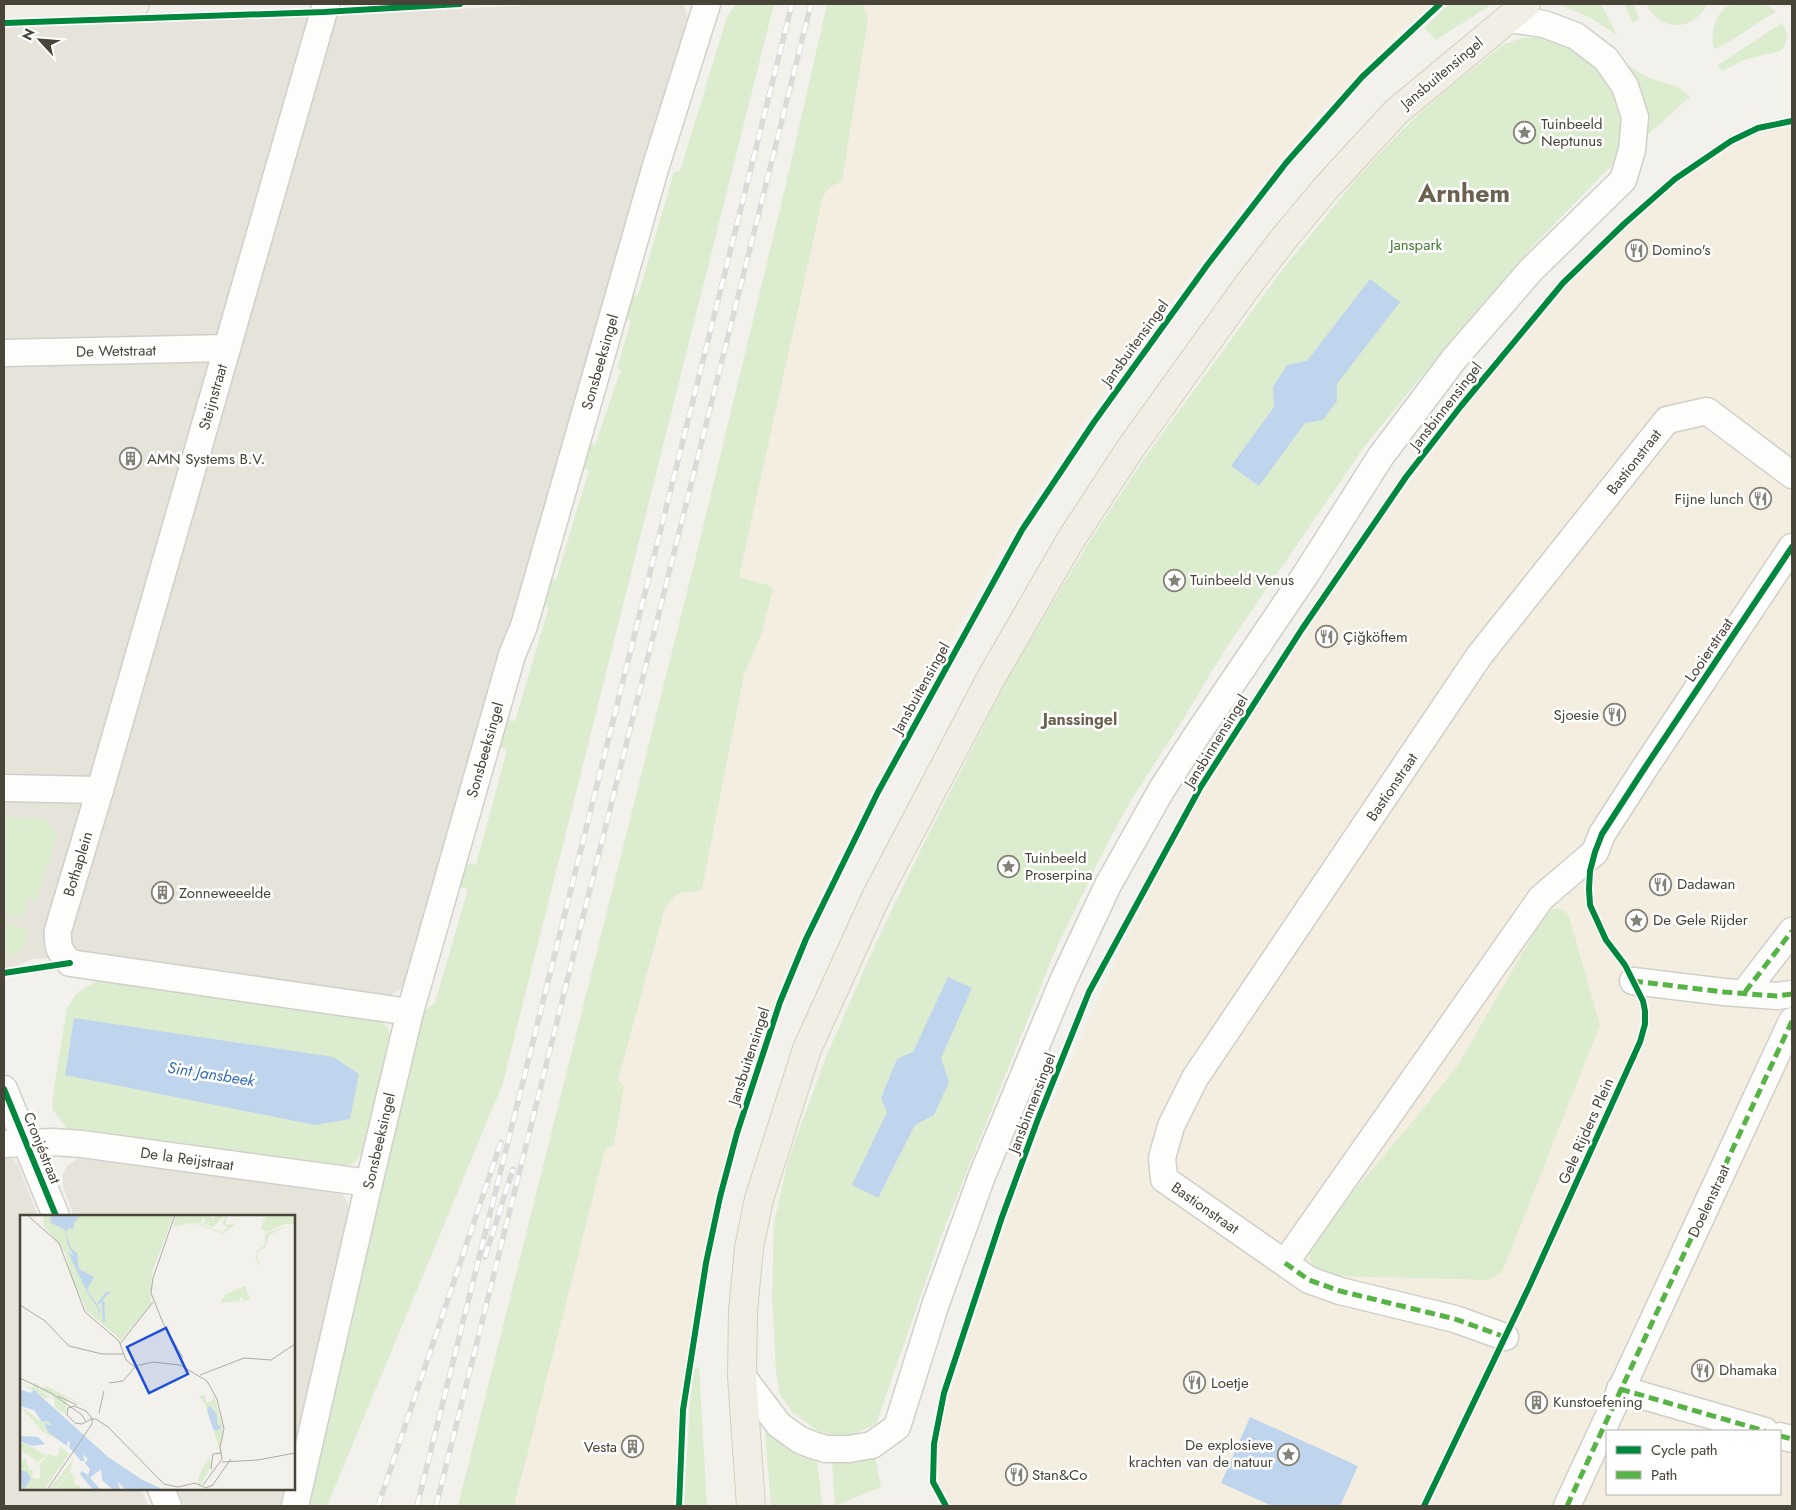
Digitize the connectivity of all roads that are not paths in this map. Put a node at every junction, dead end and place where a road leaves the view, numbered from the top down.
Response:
1 (134, 4) edge
2 (326, 4) edge
3 (707, 4) edge
4 (4, 8) edge
5 (1517, 12) edge
6 (227, 348) junction
7 (4, 353) edge
8 (1792, 475) edge
9 (1792, 547) edge
10 (4, 788) edge
11 (100, 790) junction
12 (1792, 932) edge
13 (1634, 980) dead end
14 (1745, 992) junction
15 (1792, 994) edge
16 (410, 1012) junction
17 (1792, 1021) edge
18 (4, 1089) edge
19 (15, 1143) edge
20 (369, 1183) junction
21 (55, 1215) edge
22 (1285, 1263) junction
23 (1505, 1337) dead end
24 (742, 1376) junction
25 (1623, 1384) junction
26 (1762, 1430) edge
27 (161, 1490) edge
28 (168, 1506) edge
29 (295, 1506) edge
30 (751, 1506) edge
31 (1567, 1506) edge

1 - 4 main road
2 - 6 street, Steijnstraat
3 - 16 street, Sonsbeeksingel
5 - 24 main road, Jansbuitensingel
5 - 24 street, Jansbinnensingel
6 - 7 street, De Wetstraat
6 - 11 street, Steijnstraat
8 - 22 street, Bastionstraat
9 - 22 street, Looierstraat
10 - 11 street
11 - 16 street, Bothaplein
12 - 14 street
13 - 14 street
14 - 15 street
16 - 20 street, Sonsbeeksingel
17 - 25 street, Doelenstraat
18 - 19 street, Cronjéstraat
19 - 20 street, De la Reijstraat
19 - 21 street, Cronjéstraat
20 - 29 street, Sonsbeeksingel
22 - 23 street
24 - 30 main road, Jansbuitensingel
25 - 26 street
25 - 31 street, Doelenstraat
27 - 28 street

